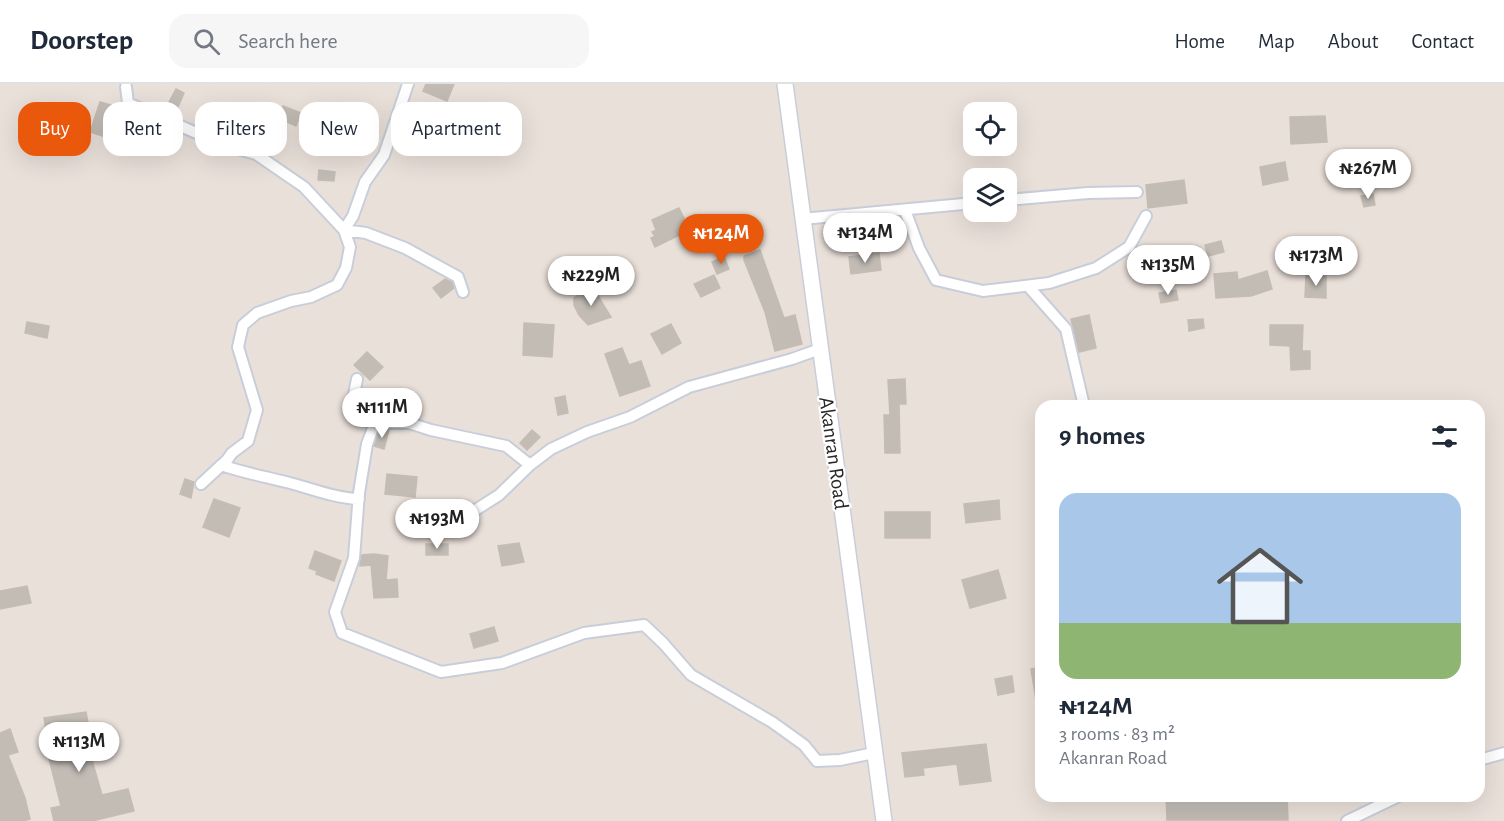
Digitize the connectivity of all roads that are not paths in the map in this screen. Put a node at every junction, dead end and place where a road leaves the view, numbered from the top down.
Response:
1 (408, 84) edge
2 (785, 84) edge
3 (126, 87) dead end
4 (1137, 192) dead end
5 (1017, 199) edge
6 (963, 204) edge
7 (905, 210) junction
8 (1146, 216) dead end
9 (802, 219) junction
10 (344, 230) junction
11 (1028, 286) junction
12 (463, 292) dead end
13 (820, 350) junction
14 (357, 379) dead end
15 (1083, 400) edge
16 (376, 420) junction
17 (221, 465) junction
18 (530, 465) junction
19 (201, 484) dead end
20 (359, 499) junction
21 (420, 523) dead end
22 (874, 753) junction
23 (1504, 753) edge
24 (1485, 758) edge
25 (1387, 802) edge
26 (884, 821) edge
27 (1347, 821) edge

1 - 10 street
2 - 9 main road, Akanran Road
3 - 10 street
4 - 5 street
6 - 7 street
7 - 9 street
7 - 11 street
8 - 11 street
9 - 13 main road, Akanran Road
10 - 12 street
10 - 17 street
11 - 15 street
13 - 18 street
13 - 22 main road, Akanran Road
14 - 16 street
16 - 18 street
16 - 20 street
17 - 19 street
17 - 20 street
18 - 21 street
20 - 22 street
22 - 26 main road, Akanran Road
23 - 24 street
25 - 27 street

